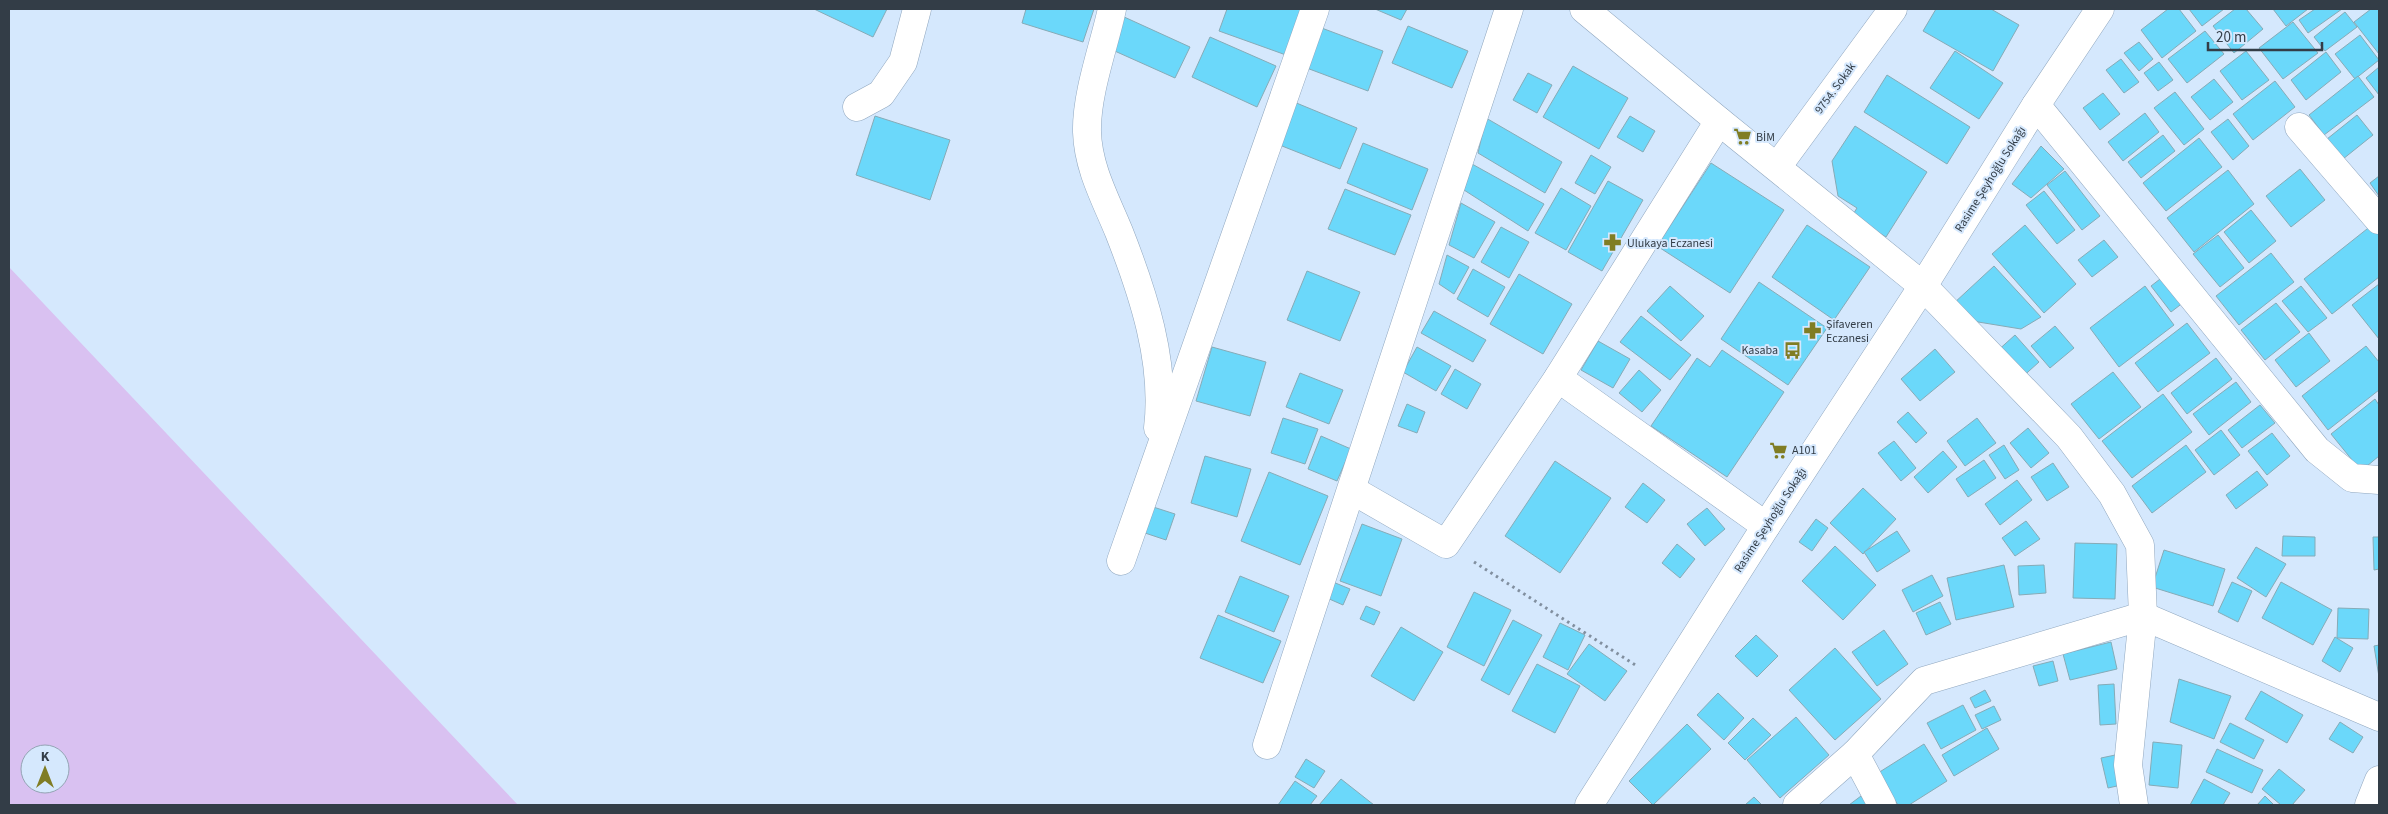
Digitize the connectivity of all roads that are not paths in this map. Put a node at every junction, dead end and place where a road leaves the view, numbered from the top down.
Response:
1 (917, 9) edge
2 (1112, 9) edge
3 (1315, 9) edge
4 (1509, 9) edge
5 (1584, 9) edge
6 (1893, 9) edge
7 (2100, 9) edge
8 (2036, 105) junction
9 (857, 107) dead end
10 (1719, 121) junction
11 (2299, 127) dead end
12 (1777, 168) junction
13 (2379, 220) edge
14 (1924, 286) junction
15 (1558, 378) junction
16 (1154, 468) junction
17 (2379, 480) edge
18 (1352, 490) junction
19 (1766, 526) junction
20 (1121, 561) dead end
21 (2143, 616) junction
22 (2379, 717) edge
23 (1267, 745) dead end
24 (1855, 754) junction
25 (2379, 780) edge
26 (1589, 805) edge
27 (1797, 805) edge
28 (1882, 805) edge
29 (2134, 805) edge
30 (2369, 805) edge

1 - 9 street
2 - 16 street
3 - 16 street
4 - 18 street
5 - 10 street
6 - 12 street, 9754. Sokak
7 - 8 street, Rasime Şeyhoğlu Sokağı
8 - 14 street, Rasime Şeyhoğlu Sokağı
8 - 17 street
10 - 12 street
10 - 15 street
11 - 13 street
12 - 14 street
14 - 19 street, Rasime Şeyhoğlu Sokağı
14 - 21 street
15 - 18 street
15 - 19 street
16 - 20 street
18 - 23 street
19 - 26 street, Rasime Şeyhoğlu Sokağı
21 - 22 street
21 - 24 street
21 - 29 street
24 - 27 street
24 - 28 street
25 - 30 street

